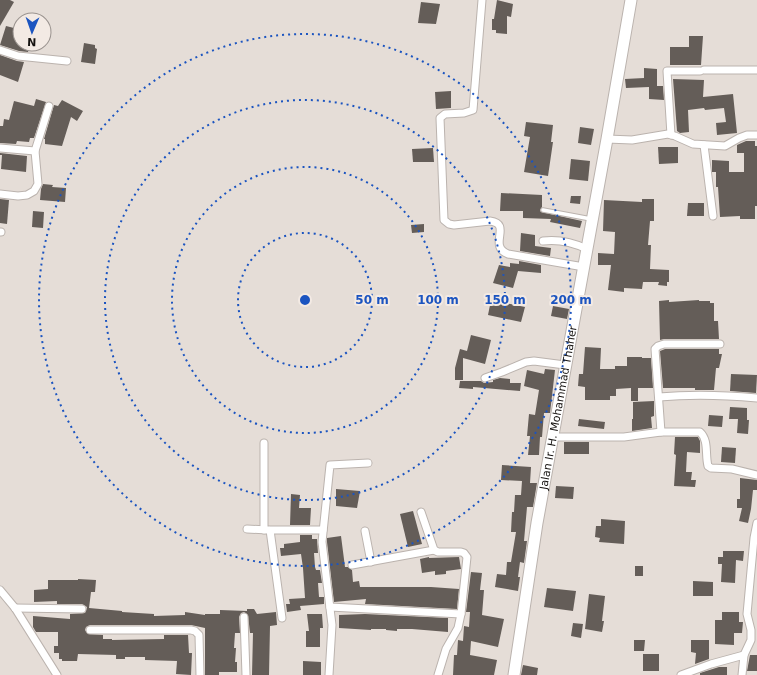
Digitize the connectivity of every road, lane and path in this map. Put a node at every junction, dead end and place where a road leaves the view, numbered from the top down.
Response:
1 (482, 0) edge
2 (631, 0) edge
3 (0, 50) edge
4 (67, 61) dead end
5 (757, 70) edge
6 (49, 106) dead end
7 (671, 135) junction
8 (757, 135) edge
9 (607, 139) junction
10 (704, 145) junction
11 (0, 148) edge
12 (35, 151) junction
13 (0, 194) edge
14 (542, 210) dead end
15 (713, 216) dead end
16 (592, 220) junction
17 (543, 240) dead end
18 (587, 249) junction
19 (584, 267) junction
20 (720, 344) dead end
21 (565, 365) junction
22 (484, 378) dead end
23 (659, 397) junction
24 (757, 398) edge
25 (661, 432) junction
26 (554, 438) junction
27 (264, 443) dead end
28 (368, 463) dead end
29 (757, 475) edge
30 (421, 512) dead end
31 (757, 523) edge
32 (247, 529) dead end
33 (267, 530) junction
34 (323, 530) junction
35 (365, 531) dead end
36 (434, 550) junction
37 (371, 562) junction
38 (352, 565) dead end
39 (0, 590) edge
40 (330, 607) junction
41 (15, 608) junction
42 (82, 609) dead end
43 (461, 614) junction
44 (244, 617) dead end
45 (282, 618) dead end
46 (90, 630) dead end
47 (744, 654) junction
48 (57, 675) edge
49 (200, 675) edge
50 (246, 675) edge
51 (329, 675) edge
52 (438, 675) edge
53 (514, 675) edge
54 (681, 675) edge
55 (742, 675) edge

1 - 19 street
2 - 9 main road, Jalan Ir. H. Mohammad Thaher
3 - 4 street
5 - 7 street
6 - 12 street
7 - 9 street
7 - 10 street
8 - 10 street
9 - 16 main road, Jalan Ir. H. Mohammad Thaher
10 - 15 street
11 - 12 street
12 - 13 street
14 - 16 lane
16 - 18 main road, Jalan Ir. H. Mohammad Thaher
17 - 18 street
18 - 19 main road, Jalan Ir. H. Mohammad Thaher
19 - 21 main road, Jalan Ir. H. Mohammad Thaher
20 - 23 street
21 - 22 street
21 - 26 main road, Jalan Ir. H. Mohammad Thaher
23 - 24 street
23 - 25 street
25 - 26 street
25 - 29 street
26 - 53 main road, Jalan Ir. H. Mohammad Thaher
27 - 33 street
28 - 34 street
30 - 36 street
31 - 47 street
32 - 33 street
33 - 34 street
33 - 45 street
34 - 40 street
35 - 37 street
36 - 37 street
36 - 43 street
37 - 38 street
39 - 41 street
40 - 43 street
40 - 51 street
41 - 42 street
41 - 48 street
43 - 52 street
44 - 50 street
46 - 49 street
47 - 54 street
47 - 55 street

